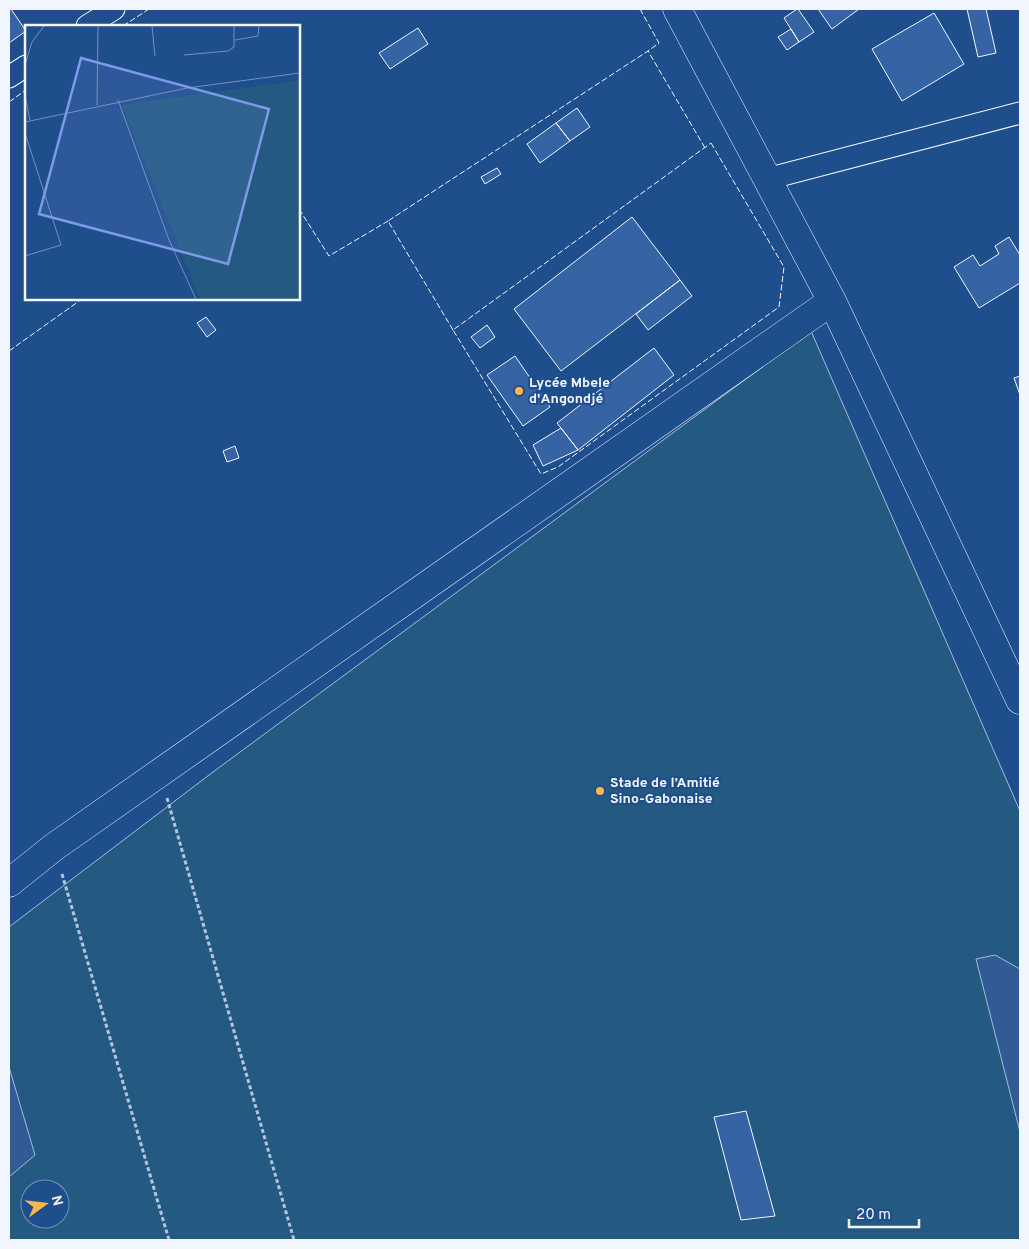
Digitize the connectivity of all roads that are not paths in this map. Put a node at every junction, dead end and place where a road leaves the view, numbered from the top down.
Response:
1 (114, 9) edge
2 (677, 9) edge
3 (89, 25) edge
4 (25, 67) edge
5 (9, 77) edge
6 (1020, 113) edge
7 (767, 179) junction
8 (832, 301) junction
9 (1020, 700) edge
10 (9, 883) edge

1 - 3 street
2 - 7 street
4 - 5 street
6 - 7 street
7 - 8 street
8 - 9 street
8 - 10 street

